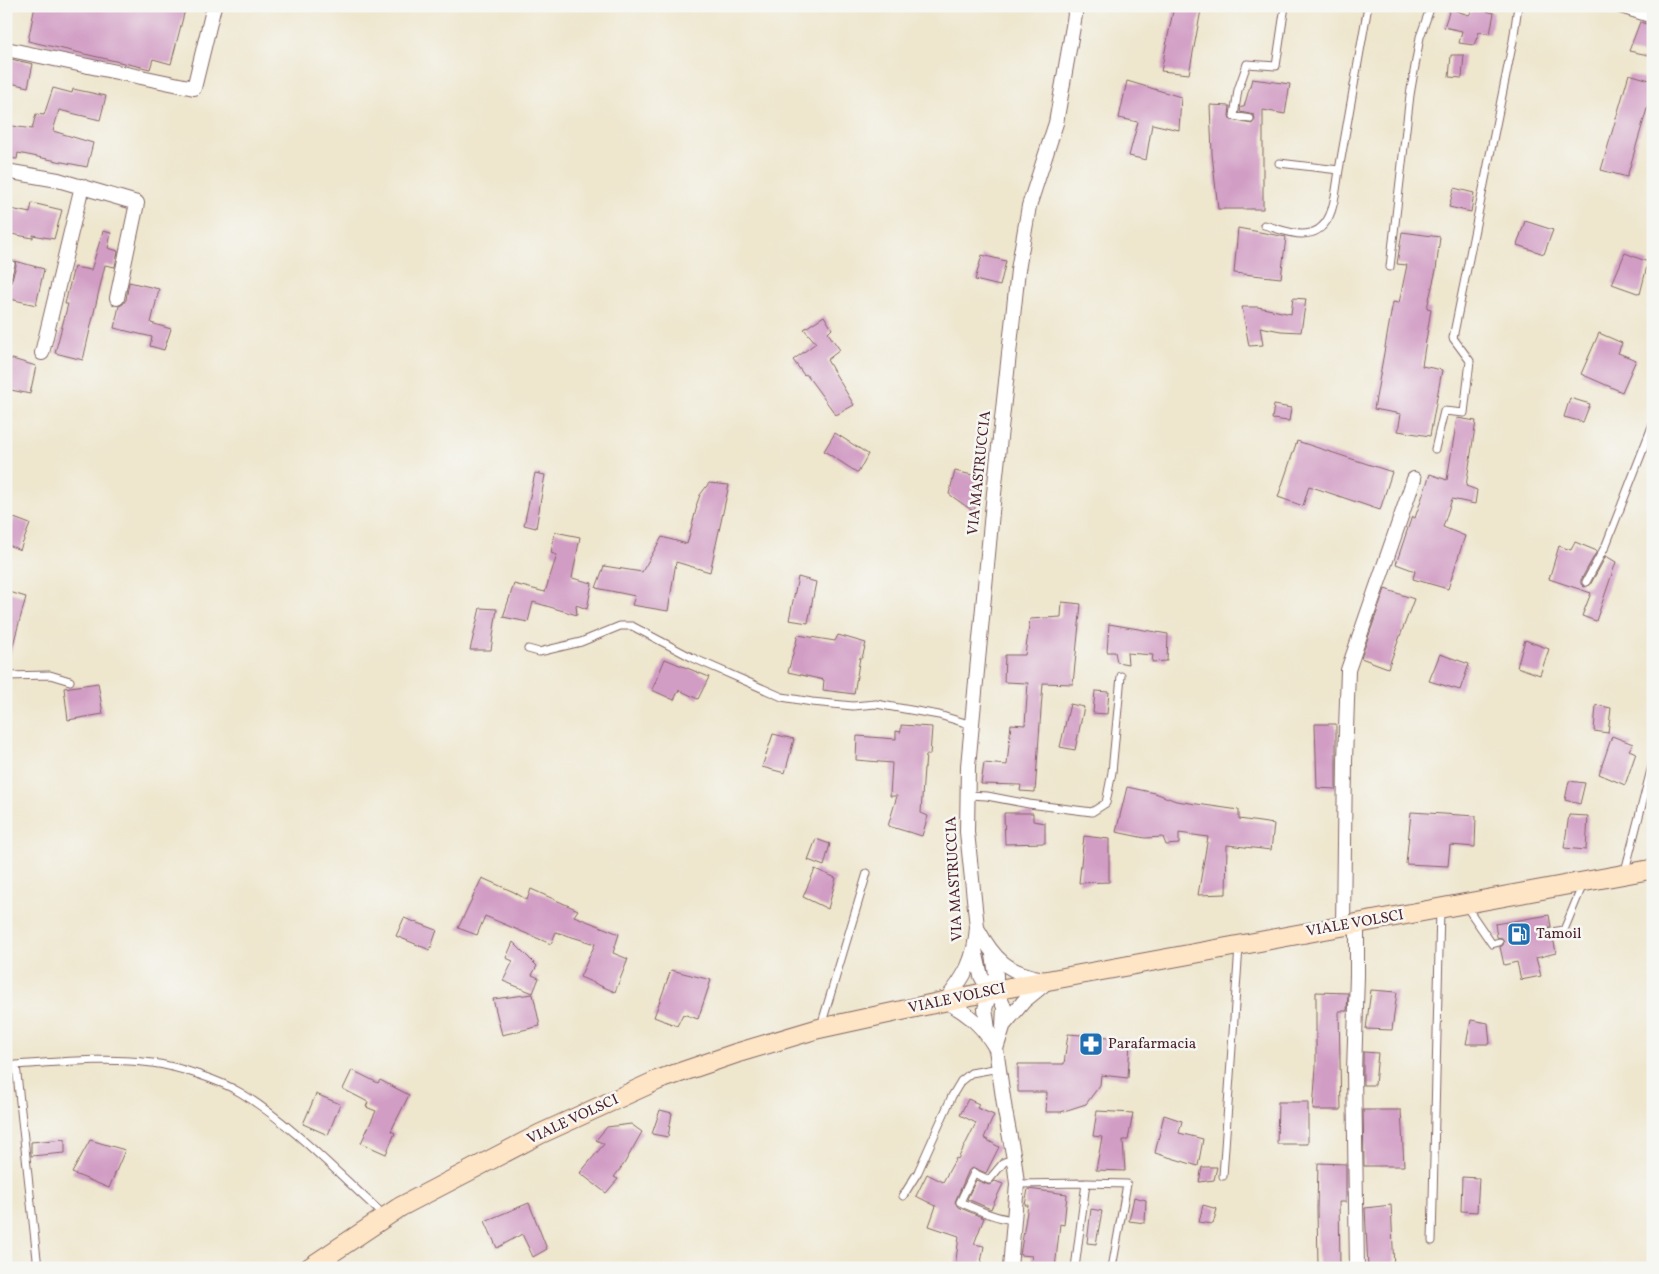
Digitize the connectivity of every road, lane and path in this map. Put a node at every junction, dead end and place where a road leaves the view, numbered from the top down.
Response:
1 (214, 6) edge
2 (1074, 6) edge
3 (1285, 6) edge
4 (1368, 6) edge
5 (1431, 6) edge
6 (1518, 6) edge
7 (1621, 6) edge
8 (1653, 16) edge
9 (6, 49) edge
10 (1250, 119) dead end
11 (1279, 163) dead end
12 (1339, 170) junction
13 (6, 171) edge
14 (82, 186) junction
15 (1264, 225) dead end
16 (6, 262) edge
17 (1390, 267) dead end
18 (6, 281) edge
19 (117, 298) dead end
20 (42, 353) dead end
21 (1653, 424) edge
22 (1435, 449) dead end
23 (1414, 479) dead end
24 (1586, 582) dead end
25 (528, 648) dead end
26 (6, 676) edge
27 (1121, 676) dead end
28 (70, 681) dead end
29 (972, 725) junction
30 (1653, 762) edge
31 (968, 795) junction
32 (1653, 869) edge
33 (867, 874) dead end
34 (1625, 874) junction
35 (1584, 882) junction
36 (1465, 904) junction
37 (1440, 908) junction
38 (1350, 925) junction
39 (977, 927) junction
40 (1552, 932) dead end
41 (1499, 942) dead end
42 (1240, 945) junction
43 (975, 950) junction
44 (993, 955) junction
45 (1051, 980) junction
46 (993, 991) junction
47 (945, 1001) junction
48 (1003, 1027) junction
49 (820, 1028) junction
50 (993, 1043) junction
51 (998, 1068) junction
52 (1014, 1159) junction
53 (1223, 1176) dead end
54 (1086, 1183) junction
55 (1017, 1184) junction
56 (903, 1196) dead end
57 (386, 1216) junction
58 (1014, 1220) junction
59 (1432, 1241) dead end
60 (38, 1268) edge
61 (310, 1268) edge
62 (1010, 1268) edge
63 (1075, 1268) edge
64 (1112, 1268) edge
65 (1357, 1268) edge

1 - 9 street
2 - 29 street, VIA MASTRUCCIA
3 - 10 lane
4 - 12 lane
5 - 17 lane
6 - 22 lane
7 - 8 street
11 - 12 lane
12 - 15 lane
13 - 14 street
14 - 19 street
14 - 20 street
16 - 18 lane
21 - 24 lane
23 - 38 street
25 - 29 lane
26 - 28 lane
27 - 31 lane
29 - 31 street, VIA MASTRUCCIA
30 - 34 lane
31 - 39 street, VIA MASTRUCCIA
32 - 34 main road, VIALE VOLSCI
33 - 49 lane
34 - 35 main road, VIALE VOLSCI
35 - 36 main road, VIALE VOLSCI
35 - 40 lane
36 - 37 main road, VIALE VOLSCI
36 - 41 lane
37 - 38 main road, VIALE VOLSCI
37 - 59 lane
38 - 42 main road, VIALE VOLSCI
38 - 65 street
39 - 43 street, VIA MASTRUCCIA
39 - 44 street
42 - 45 main road, VIALE VOLSCI
42 - 53 lane
43 - 46 street
43 - 47 street
44 - 45 street
44 - 46 street
45 - 46 main road, VIALE VOLSCI
45 - 48 street
46 - 47 main road, VIALE VOLSCI
46 - 48 street
46 - 50 street
47 - 49 main road, VIALE VOLSCI
47 - 50 street
48 - 50 street
49 - 57 main road, VIALE VOLSCI
50 - 51 street
51 - 52 street
51 - 56 lane
52 - 55 street
52 - 58 lane
54 - 55 lane
54 - 63 lane
54 - 64 lane
55 - 58 street
57 - 60 lane
57 - 61 main road, VIALE VOLSCI
58 - 62 street

